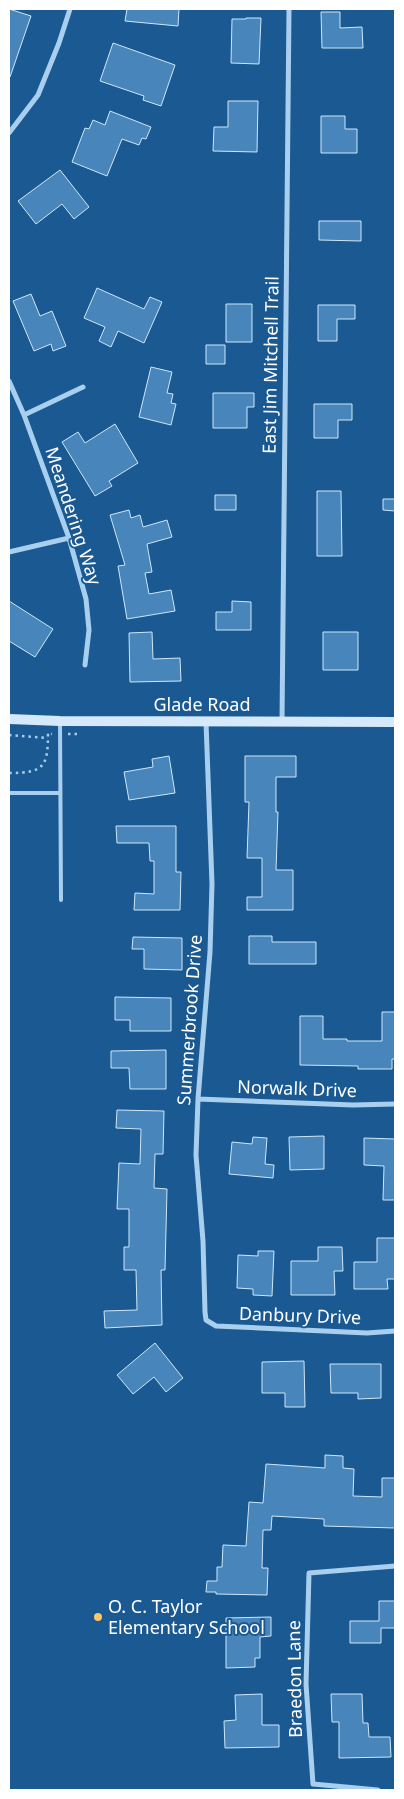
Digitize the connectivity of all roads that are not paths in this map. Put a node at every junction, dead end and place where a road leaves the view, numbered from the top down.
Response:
1 (70, 9) edge
2 (289, 9) edge
3 (9, 133) edge
4 (9, 381) edge
5 (84, 386) dead end
6 (24, 415) junction
7 (69, 538) junction
8 (9, 552) edge
9 (85, 665) dead end
10 (9, 720) edge
11 (60, 721) junction
12 (206, 722) junction
13 (282, 722) junction
14 (395, 722) edge
15 (9, 793) edge
16 (60, 793) junction
17 (61, 900) dead end
18 (198, 1099) junction
19 (395, 1104) edge
20 (206, 1320) joint
21 (395, 1332) edge
22 (395, 1566) edge
23 (378, 1790) edge

1 - 3 street
2 - 13 street, East Jim Mitchell Trail
4 - 6 street, Meandering Way
5 - 6 street
6 - 7 street, Meandering Way
7 - 8 street
7 - 9 street, Meandering Way
10 - 11 main road, Glade Road
11 - 12 main road, Glade Road
11 - 16 lane
12 - 13 main road, Glade Road
12 - 18 street, Summerbrook Drive
13 - 14 main road, Glade Road
15 - 16 lane
16 - 17 lane
18 - 19 street, Norwalk Drive
18 - 20 street, Summerbrook Drive
20 - 21 street, Danbury Drive
22 - 23 street, Braedon Lane

